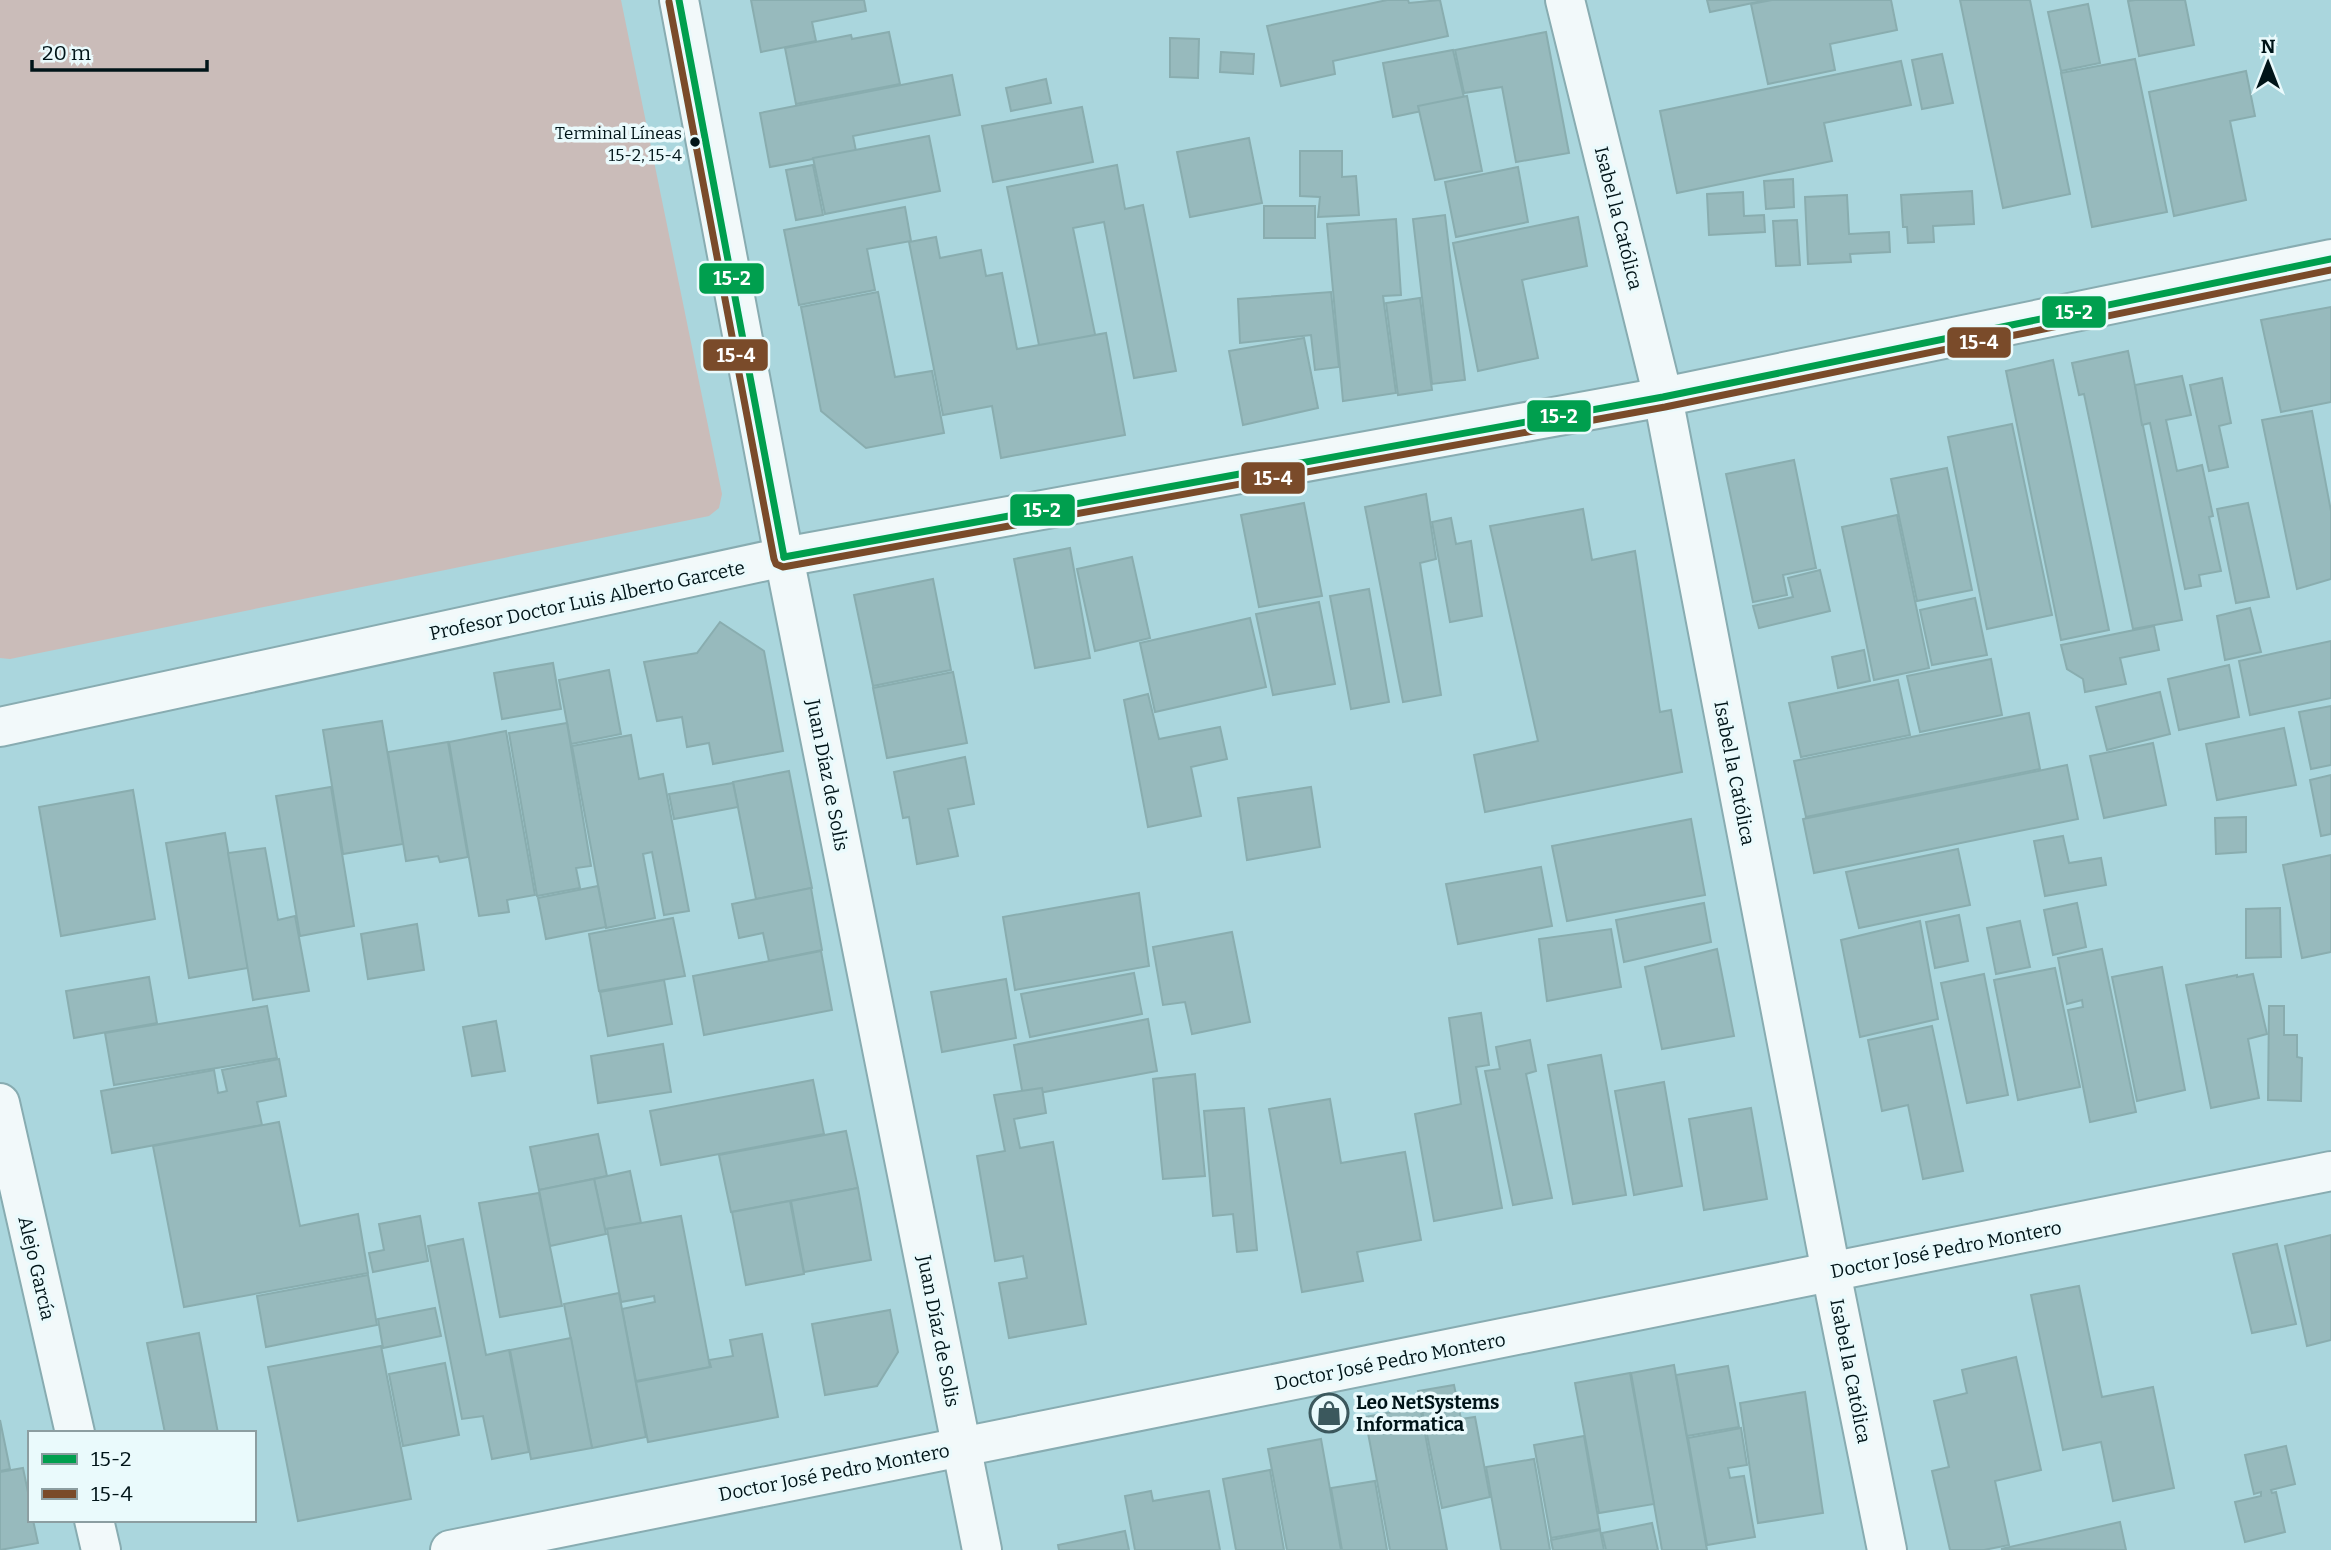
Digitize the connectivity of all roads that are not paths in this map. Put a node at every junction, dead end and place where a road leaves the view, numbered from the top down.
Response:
1 (679, 0) edge
2 (1565, 0) edge
3 (2331, 259) edge
4 (1663, 397) junction
5 (784, 557) junction
6 (0, 727) edge
7 (0, 1103) edge
8 (2331, 1171) edge
9 (1831, 1272) junction
10 (75, 1431) edge
11 (962, 1447) junction
12 (94, 1522) edge
13 (101, 1550) edge
14 (450, 1550) edge
15 (982, 1550) edge
16 (1887, 1550) edge

1 - 5 street, Juan Díaz de Solis
2 - 4 street, Isabel la Católica
3 - 4 street, Profesor Doctor Luis Alberto Garcete
4 - 5 street, Profesor Doctor Luis Alberto Garcete
4 - 9 street, Isabel la Católica
5 - 6 street, Profesor Doctor Luis Alberto Garcete
5 - 11 street, Juan Díaz de Solis
7 - 10 street, Alejo García
8 - 9 street, Doctor José Pedro Montero
9 - 11 street, Doctor José Pedro Montero
9 - 16 street, Isabel la Católica
11 - 14 street, Doctor José Pedro Montero
11 - 15 street, Juan Díaz de Solis
12 - 13 street

